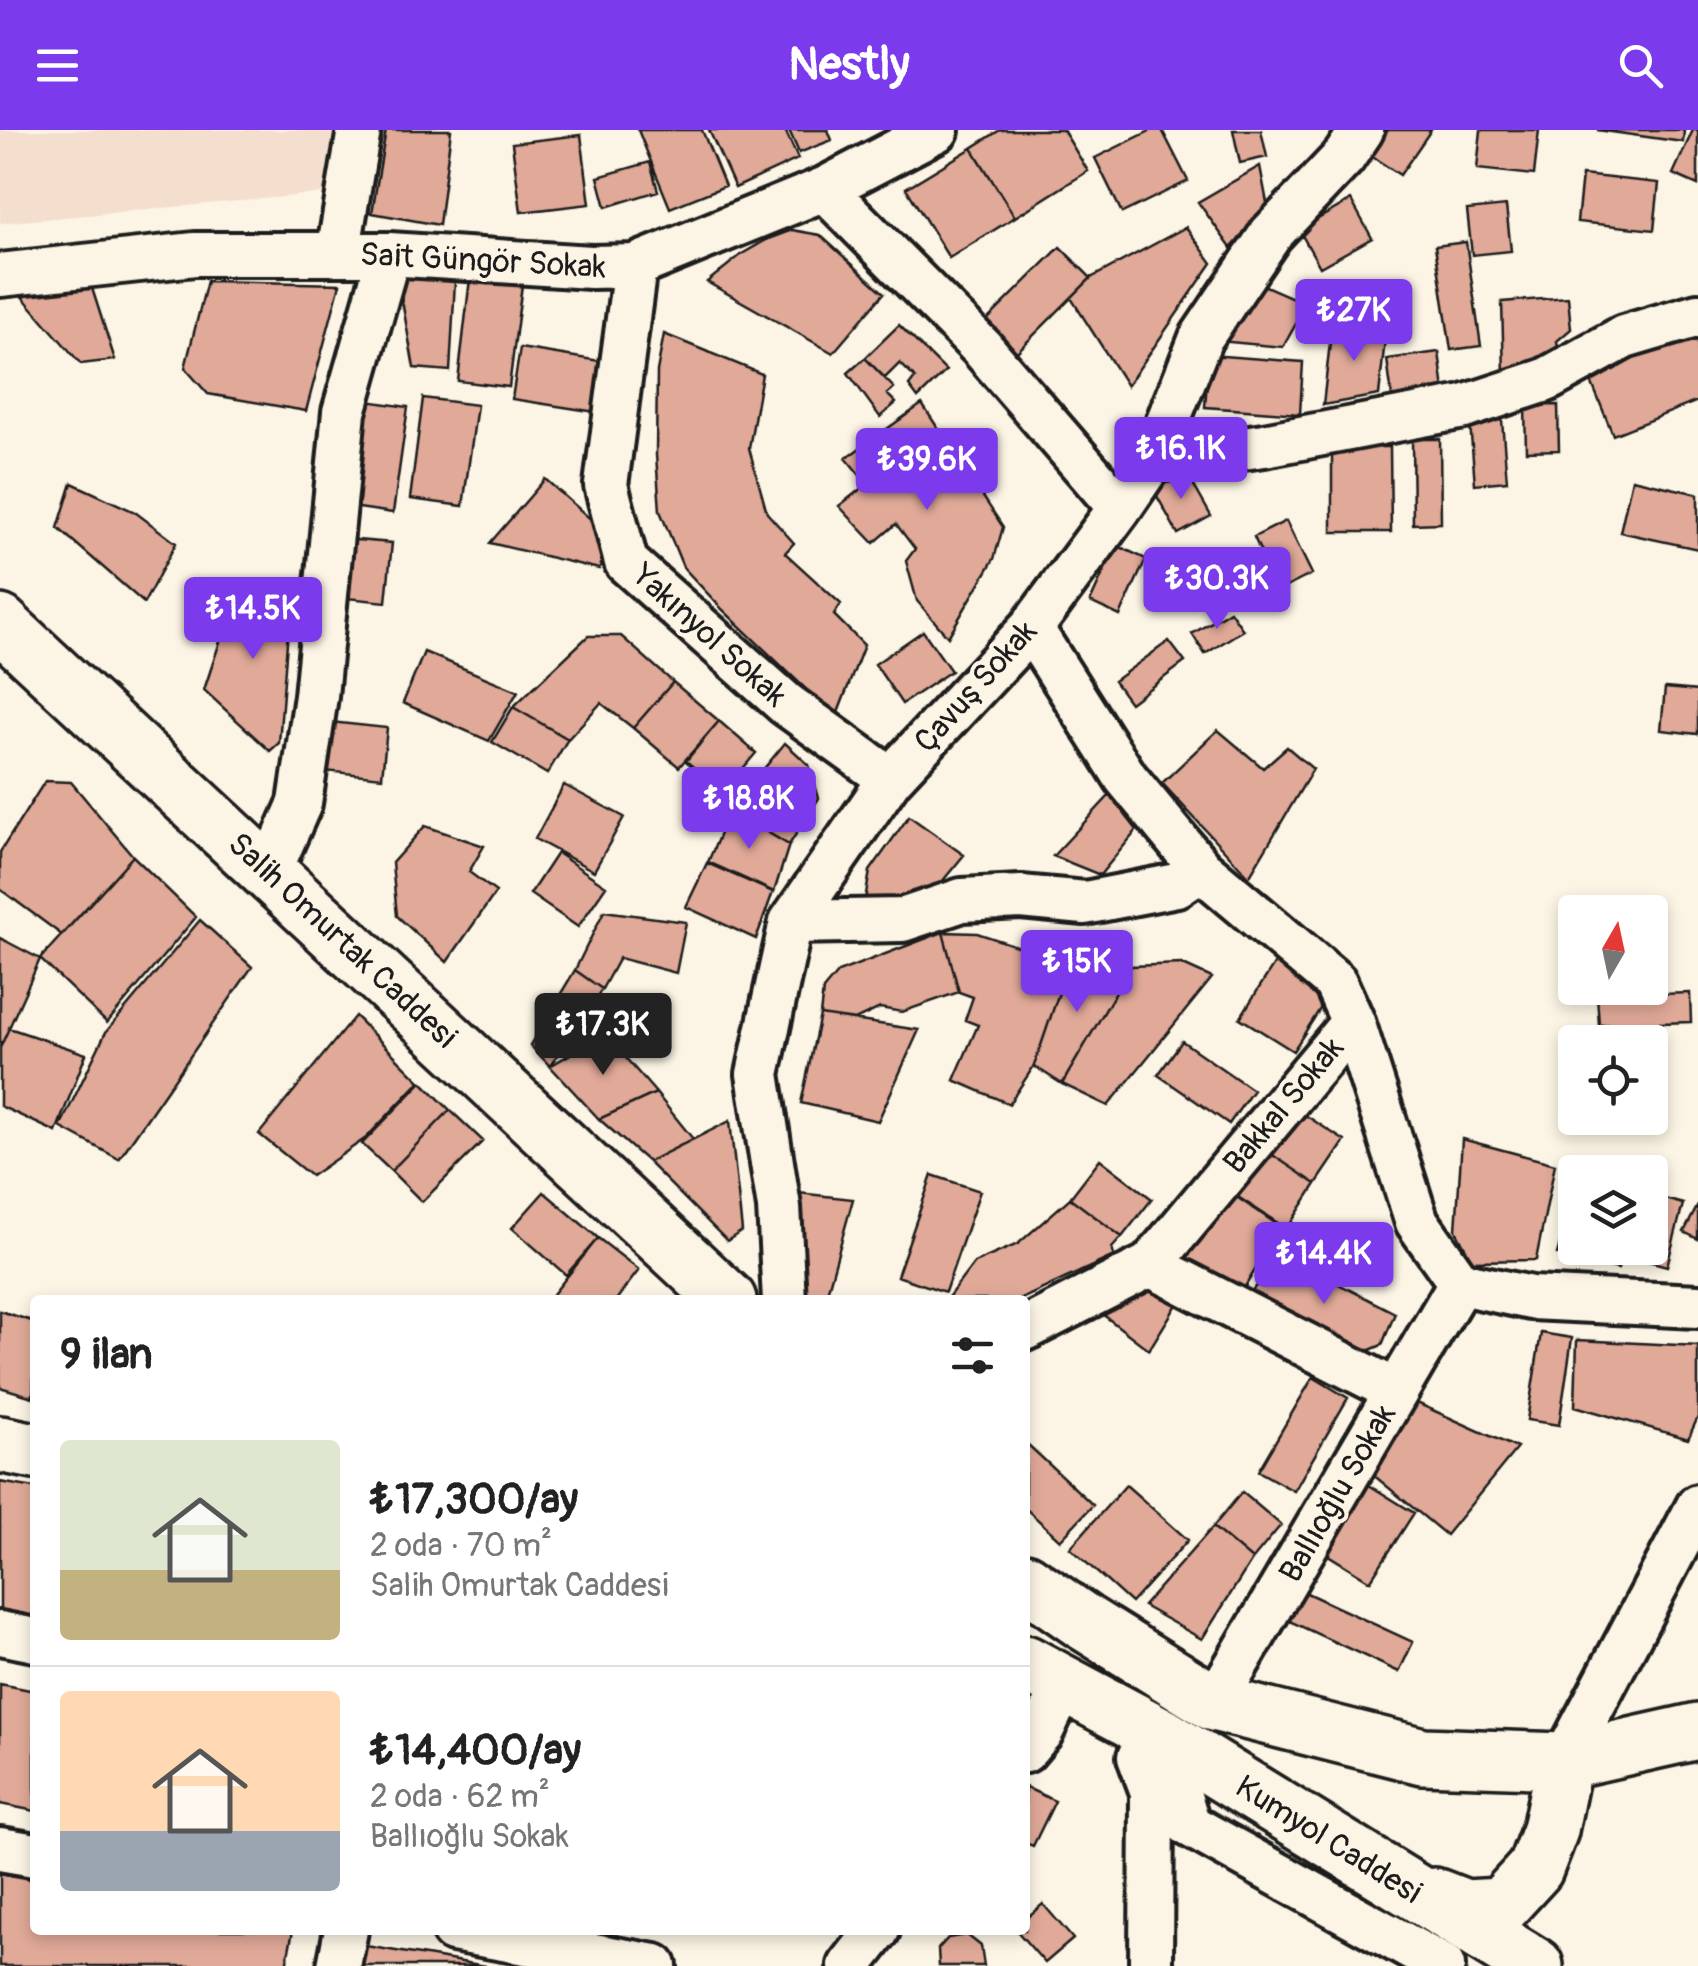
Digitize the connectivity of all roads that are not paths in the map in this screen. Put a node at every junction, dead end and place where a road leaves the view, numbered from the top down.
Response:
1 (359, 130) edge
2 (937, 130) edge
3 (1362, 130) edge
4 (824, 190) junction
5 (338, 254) junction
6 (388, 254) junction
7 (636, 266) junction
8 (0, 275) edge
9 (1698, 316) edge
10 (1152, 461) junction
11 (1120, 508) junction
12 (0, 622) edge
13 (1031, 628) junction
14 (890, 779) junction
15 (1201, 869) junction
16 (270, 871) junction
17 (791, 922) junction
18 (1353, 1022) junction
19 (1150, 1265) junction
20 (1460, 1283) junction
21 (723, 1295) edge
22 (784, 1295) edge
23 (1698, 1306) edge
24 (1030, 1326) edge
25 (1396, 1391) junction
26 (0, 1444) edge
27 (30, 1450) edge
28 (1698, 1506) edge
29 (1030, 1584) edge
30 (0, 1633) edge
31 (30, 1639) edge
32 (1040, 1670) edge
33 (1214, 1703) junction
34 (1141, 1724) junction
35 (1698, 1731) edge
36 (1030, 1745) edge
37 (1564, 1761) junction
38 (0, 1849) edge
39 (30, 1855) edge
40 (1400, 1884) junction
41 (345, 1935) edge
42 (481, 1935) edge
43 (874, 1935) edge
44 (339, 1966) edge
45 (655, 1966) edge
46 (850, 1966) edge
47 (1151, 1966) edge
48 (1443, 1966) edge
49 (1535, 1966) edge

1 - 5 street
2 - 4 street, Sait Güngör Sokak
3 - 10 street, Çavuş Sokak
4 - 7 street, Sait Güngör Sokak
4 - 11 street
5 - 6 street, Sait Güngör Sokak
5 - 8 street, Sait Güngör Sokak
6 - 7 street, Sait Güngör Sokak
6 - 16 street
7 - 14 street, Yakınyol Sokak
9 - 10 street
10 - 11 street, Çavuş Sokak
11 - 13 street, Çavuş Sokak
12 - 16 main road, Salih Omurtak Caddesi
13 - 14 street, Çavuş Sokak
13 - 15 street
14 - 17 street, Çavuş Sokak
15 - 17 street
15 - 18 street
16 - 21 main road, Salih Omurtak Caddesi
17 - 22 street, Çavuş Sokak
18 - 19 street, Bakkal Sokak
18 - 20 street
19 - 24 street, Bakkal Sokak
19 - 25 street
20 - 23 street
20 - 25 street, Ballıoğlu Sokak
25 - 33 street, Ballıoğlu Sokak
26 - 27 main road
28 - 37 street
29 - 33 main road
30 - 31 street
32 - 34 main road, Kumyol Caddesi
32 - 36 street
33 - 37 main road
34 - 40 main road, Kumyol Caddesi
34 - 47 street
34 - 48 street
35 - 37 main road
37 - 40 main road
38 - 39 street
40 - 49 main road, Kumyol Caddesi
41 - 44 street
42 - 45 street
43 - 46 street

